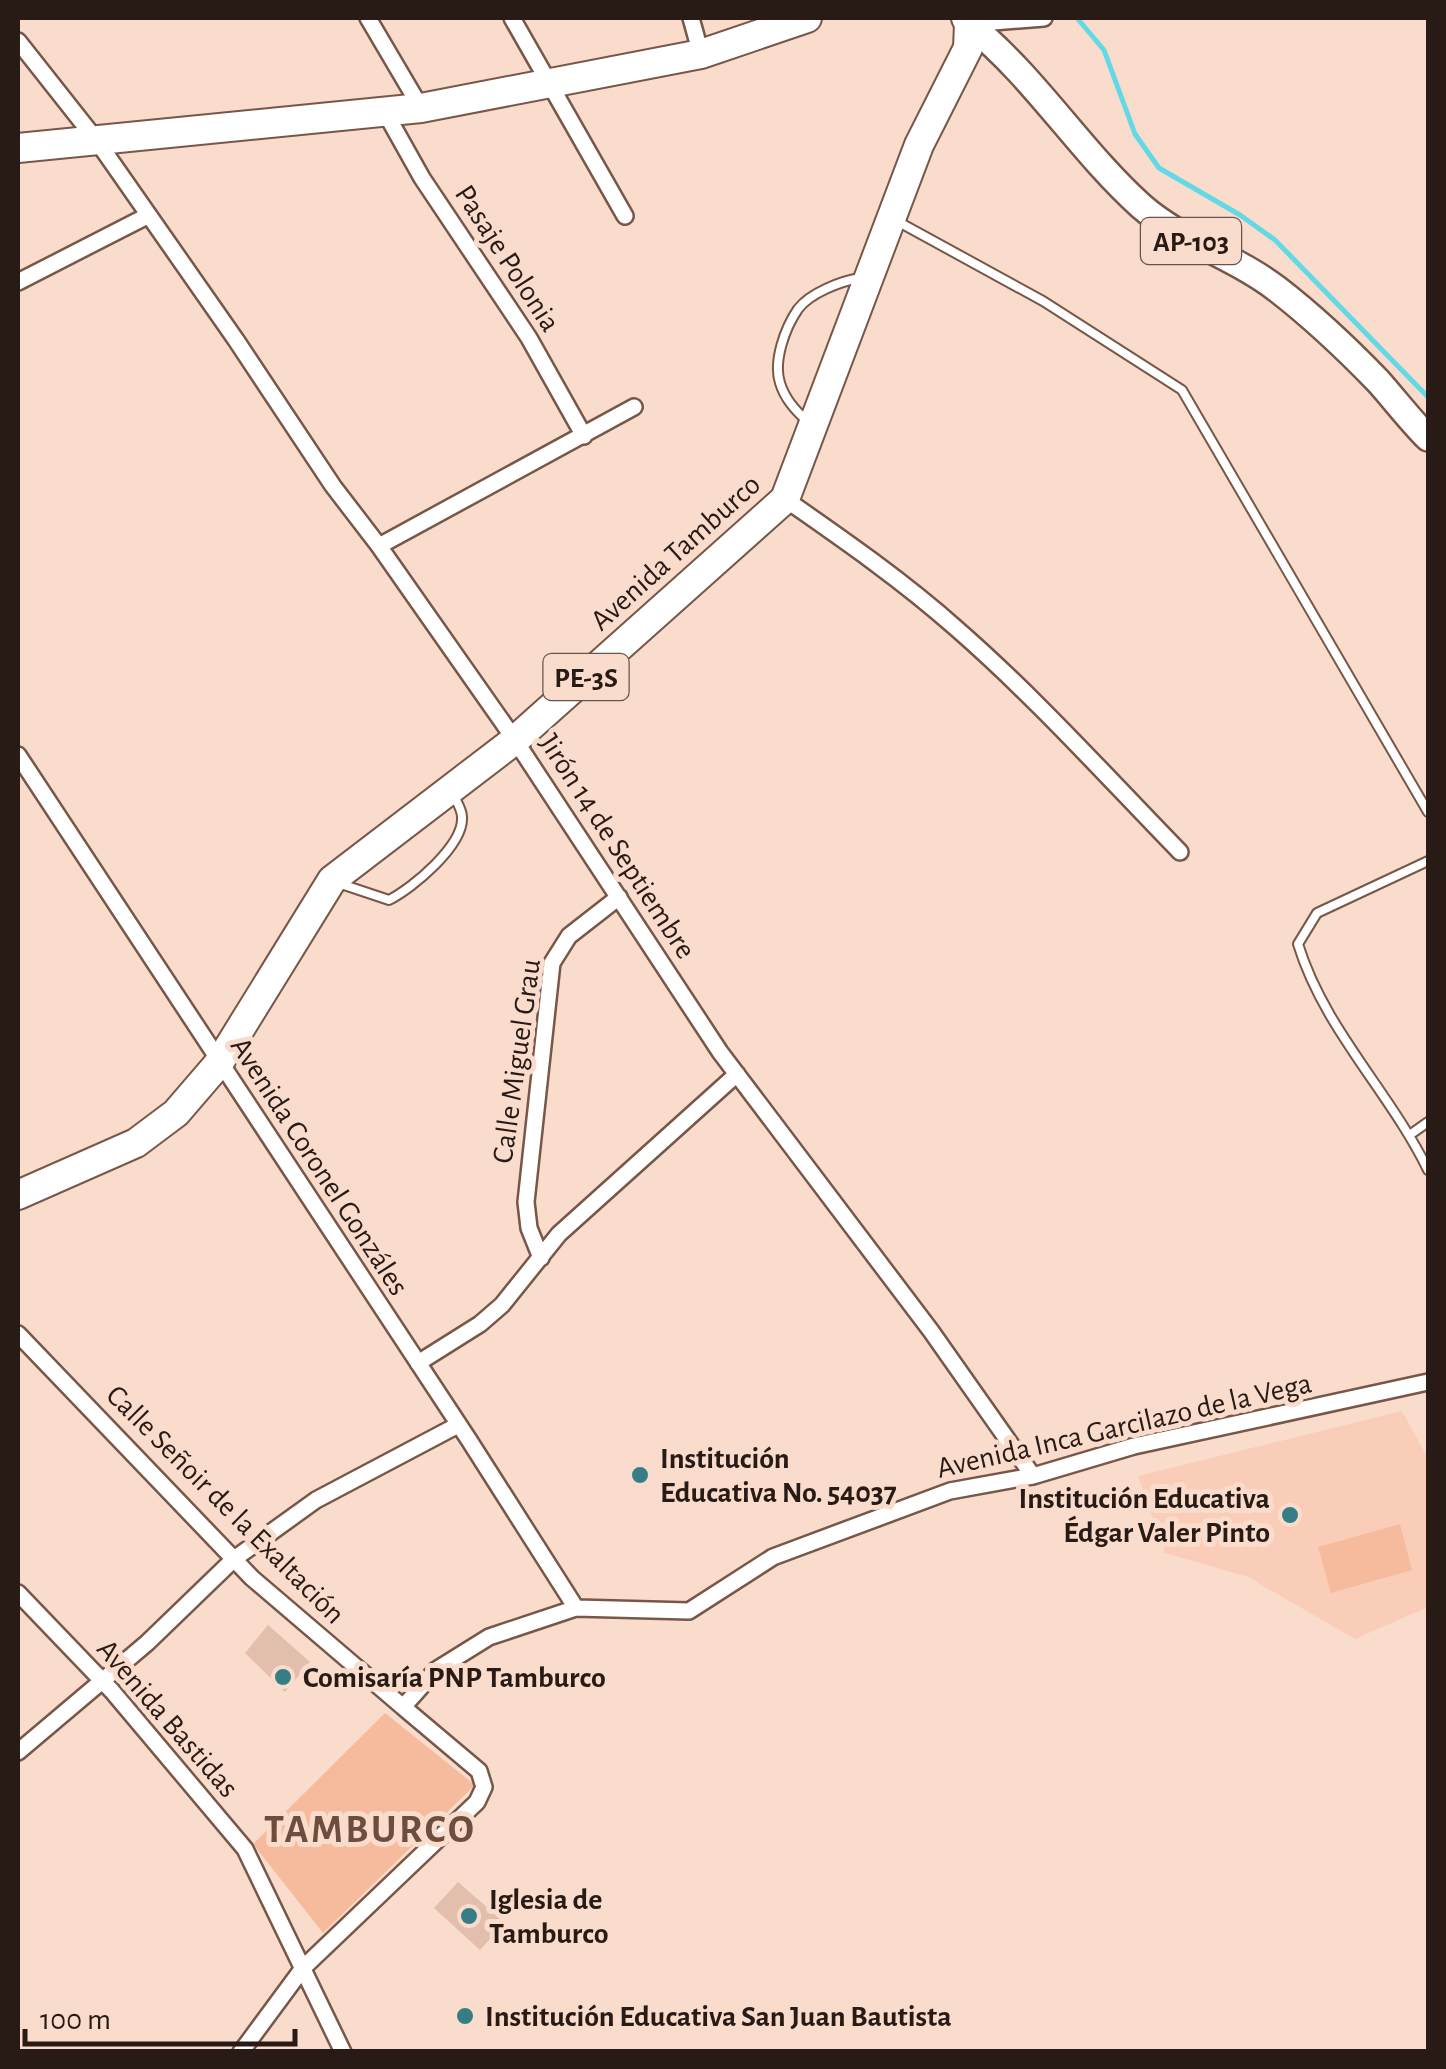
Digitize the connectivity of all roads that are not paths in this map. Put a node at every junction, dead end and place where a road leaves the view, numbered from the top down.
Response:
1 (368, 18) edge
2 (512, 18) edge
3 (691, 18) edge
4 (807, 18) edge
5 (1044, 18) edge
6 (967, 21) edge
7 (18, 41) edge
8 (701, 54) junction
9 (550, 83) junction
10 (421, 108) junction
11 (385, 112) junction
12 (96, 141) junction
13 (18, 148) edge
14 (147, 216) junction
15 (625, 216) dead end
16 (891, 218) junction
17 (869, 277) junction
18 (19, 278) edge
19 (634, 407) dead end
20 (813, 427) junction
21 (1426, 430) edge
22 (584, 436) junction
23 (785, 499) junction
24 (378, 546) junction
25 (515, 740) junction
26 (18, 755) edge
27 (451, 789) junction
28 (1428, 812) edge
29 (1180, 852) dead end
30 (1428, 861) edge
31 (332, 880) junction
32 (619, 898) junction
33 (219, 1064) junction
34 (737, 1074) junction
35 (1428, 1122) edge
36 (1410, 1134) junction
37 (1428, 1170) edge
38 (18, 1194) edge
39 (541, 1258) junction
40 (18, 1334) edge
41 (418, 1364) junction
42 (1428, 1382) edge
43 (458, 1424) junction
44 (1033, 1476) junction
45 (234, 1559) junction
46 (18, 1593) edge
47 (576, 1608) junction
48 (103, 1682) junction
49 (403, 1707) junction
50 (18, 1752) edge
51 (303, 1968) junction
52 (241, 2052) edge
53 (342, 2052) edge

1 - 10 street
2 - 9 street
3 - 8 street
4 - 8 highway
5 - 6 street
6 - 16 highway, Avenida Tamburco / PE-3S
6 - 21 main road, AP-103
7 - 12 street, Jirón 14 de Septiembre
8 - 9 highway
9 - 10 highway
9 - 15 street
10 - 11 highway
11 - 12 highway
11 - 22 street, Pasaje Polonia
12 - 13 highway
12 - 14 street, Jirón 14 de Septiembre
14 - 18 street
14 - 24 street, Jirón 14 de Septiembre
16 - 17 highway, Avenida Tamburco / PE-3S
16 - 28 lane
17 - 20 highway, Avenida Tamburco / PE-3S
17 - 20 lane
19 - 22 street
20 - 23 highway, Avenida Tamburco / PE-3S
22 - 24 street
23 - 25 highway, Avenida Tamburco / PE-3S
23 - 29 street
24 - 25 street, Jirón 14 de Septiembre
25 - 27 highway, Avenida Tamburco / PE-3S
25 - 32 street, Jirón 14 de Septiembre
26 - 33 street, Avenida Coronel Gonzáles
27 - 31 highway, Avenida Tamburco / PE-3S
27 - 31 lane
30 - 36 lane
31 - 33 highway, Avenida Tamburco / PE-3S
32 - 34 street, Jirón 14 de Septiembre
32 - 39 street, Calle Miguel Grau
33 - 38 highway, Avenida Tamburco / PE-3S
33 - 41 street, Avenida Coronel Gonzáles
34 - 39 street
34 - 44 street, Jirón 14 de Septiembre
35 - 36 lane
36 - 37 lane
39 - 41 street
40 - 45 street, Calle Señoir de la Exaltación
41 - 43 street, Avenida Coronel Gonzáles
42 - 44 street, Avenida Inca Garcilazo de la Vega
43 - 45 street
43 - 47 street, Avenida Coronel Gonzáles
44 - 47 street, Avenida Inca Garcilazo de la Vega
45 - 48 street
45 - 49 street, Calle Señoir de la Exaltación
46 - 48 street, Avenida Bastidas
47 - 49 street, Avenida Inca Garcilazo de la Vega
48 - 50 street
48 - 51 street, Avenida Bastidas
49 - 51 street
51 - 52 street
51 - 53 street, Avenida Bastidas

